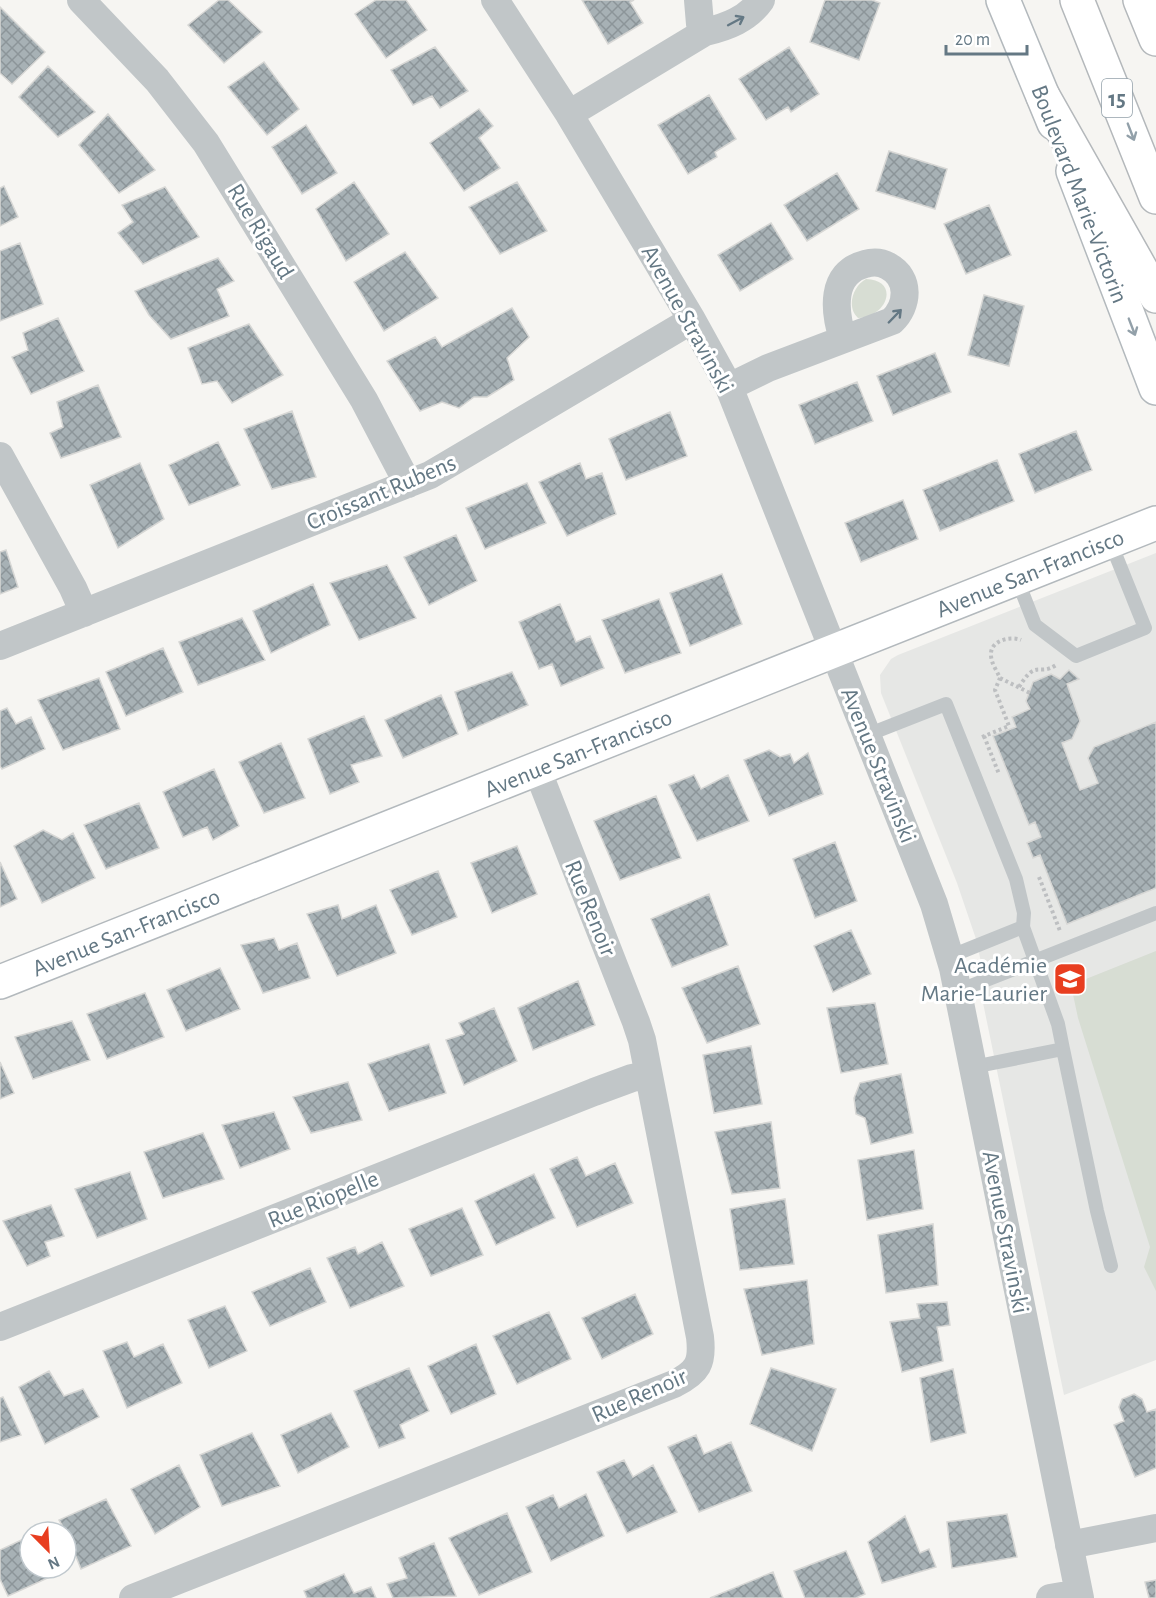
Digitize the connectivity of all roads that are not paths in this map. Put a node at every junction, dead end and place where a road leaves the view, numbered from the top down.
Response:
1 (81, 0) edge
2 (495, 0) edge
3 (698, 0) edge
4 (761, 0) edge
5 (1003, 0) edge
6 (1077, 0) edge
7 (1140, 0) edge
8 (705, 33) junction
9 (1156, 39) edge
10 (1043, 96) junction
11 (569, 114) junction
12 (1156, 197) edge
13 (1156, 296) edge
14 (692, 320) junction
15 (843, 339) dead end
16 (729, 387) junction
17 (1156, 388) edge
18 (0, 456) edge
19 (408, 484) junction
20 (1156, 523) edge
21 (1110, 541) junction
22 (1017, 579) junction
23 (84, 613) junction
24 (0, 646) edge
25 (833, 651) junction
26 (867, 735) junction
27 (537, 769) junction
28 (1156, 914) edge
29 (1023, 927) junction
30 (951, 956) junction
31 (1037, 961) junction
32 (0, 982) edge
33 (958, 992) junction
34 (1063, 1048) junction
35 (973, 1066) junction
36 (648, 1075) junction
37 (1111, 1266) dead end
38 (0, 1327) edge
39 (1156, 1528) edge
40 (1069, 1545) junction
41 (1079, 1596) edge
42 (133, 1598) edge
43 (1050, 1598) edge

1 - 19 street, Rue Rigaud
2 - 11 street, Avenue Stravinski
3 - 8 street
8 -> 4 street
5 - 10 main road, Boulevard Marie-Victorin
6 -> 12 main road, 15
7 - 9 main road
8 - 11 street
10 - 13 main road
10 -> 17 main road, Boulevard Marie-Victorin
11 - 14 street, Avenue Stravinski
14 - 16 street, Avenue Stravinski
14 - 19 street, Croissant Rubens
15 - 16 street
16 - 25 street, Avenue Stravinski
18 - 23 street
19 - 23 street, Croissant Rubens
20 - 21 main road, Avenue San-Francisco
21 - 22 main road, Avenue San-Francisco
21 - 22 lane
22 - 25 main road, Avenue San-Francisco
23 - 24 street, Croissant Rubens
25 - 26 street, Avenue Stravinski
25 - 27 main road, Avenue San-Francisco
26 - 29 lane
26 - 30 street, Avenue Stravinski
27 - 32 main road, Avenue San-Francisco
27 - 36 street, Rue Renoir
28 - 31 lane
29 - 30 lane
29 - 31 lane
30 - 33 street, Avenue Stravinski
31 - 33 lane
31 - 34 lane
33 - 35 street, Avenue Stravinski
34 - 35 lane
34 - 37 lane
35 - 40 street, Avenue Stravinski
36 - 38 street, Rue Riopelle
36 - 42 street, Rue Renoir
39 - 40 street
40 - 41 street, Avenue Stravinski
41 - 43 street

